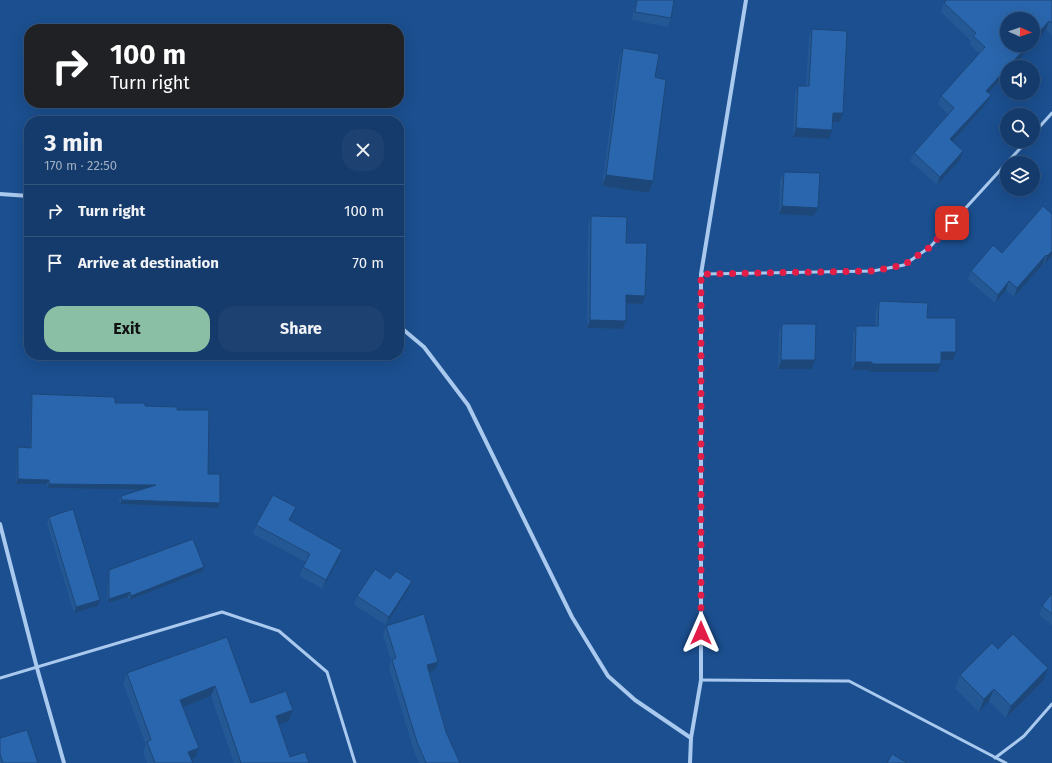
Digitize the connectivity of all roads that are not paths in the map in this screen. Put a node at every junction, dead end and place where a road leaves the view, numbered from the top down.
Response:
1 (746, 0) edge
2 (1052, 113) edge
3 (1040, 126) edge
4 (1021, 148) edge
5 (0, 194) edge
6 (24, 196) edge
7 (701, 274) junction
8 (404, 330) edge
9 (0, 524) edge
10 (37, 668) junction
11 (0, 678) edge
12 (701, 680) junction
13 (1052, 704) edge
14 (691, 738) junction
15 (995, 758) junction
16 (64, 763) edge
17 (355, 763) edge
18 (690, 763) edge
19 (1006, 763) edge

1 - 7 street
2 - 3 lane
4 - 7 lane
5 - 6 street
7 - 12 street
8 - 14 street
9 - 10 street
10 - 11 lane
10 - 16 street
10 - 17 lane
12 - 14 street
12 - 15 lane
13 - 15 lane
14 - 18 street
15 - 19 lane

